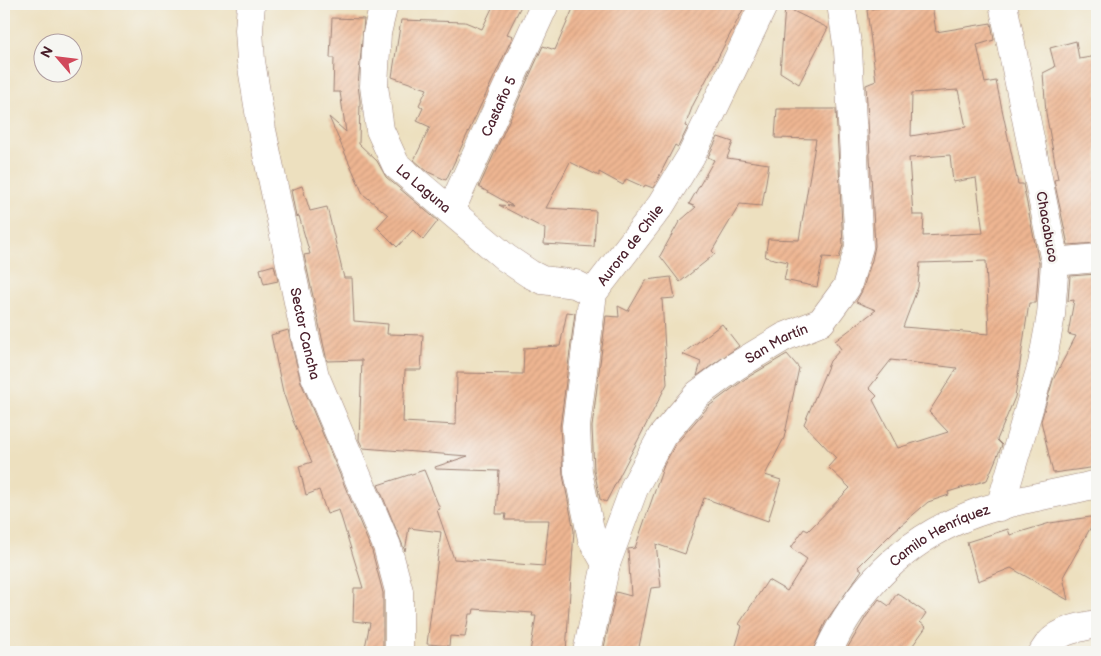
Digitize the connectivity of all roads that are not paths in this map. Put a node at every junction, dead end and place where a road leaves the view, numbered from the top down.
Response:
1 (251, 4) edge
2 (384, 4) edge
3 (545, 4) edge
4 (764, 4) edge
5 (841, 4) edge
6 (1003, 4) edge
7 (450, 210) junction
8 (1097, 258) edge
9 (1056, 262) junction
10 (593, 293) junction
11 (1097, 484) edge
12 (1000, 507) junction
13 (606, 564) junction
14 (1097, 624) edge
15 (399, 652) edge
16 (587, 652) edge
17 (828, 652) edge
18 (1043, 652) edge

1 - 15 street, Sector Cancha
2 - 7 street, La Laguna
3 - 7 street, Castaño 5
4 - 10 street, Aurora de Chile
5 - 13 street, San Martín
6 - 9 street, Chacabuco
7 - 10 street, La Laguna
8 - 9 street
9 - 12 street, Chacabuco
10 - 13 street, Aurora de Chile
11 - 12 street, Camilo Henríquez
12 - 17 street, Camilo Henríquez
13 - 16 street, San Martín
14 - 18 street

